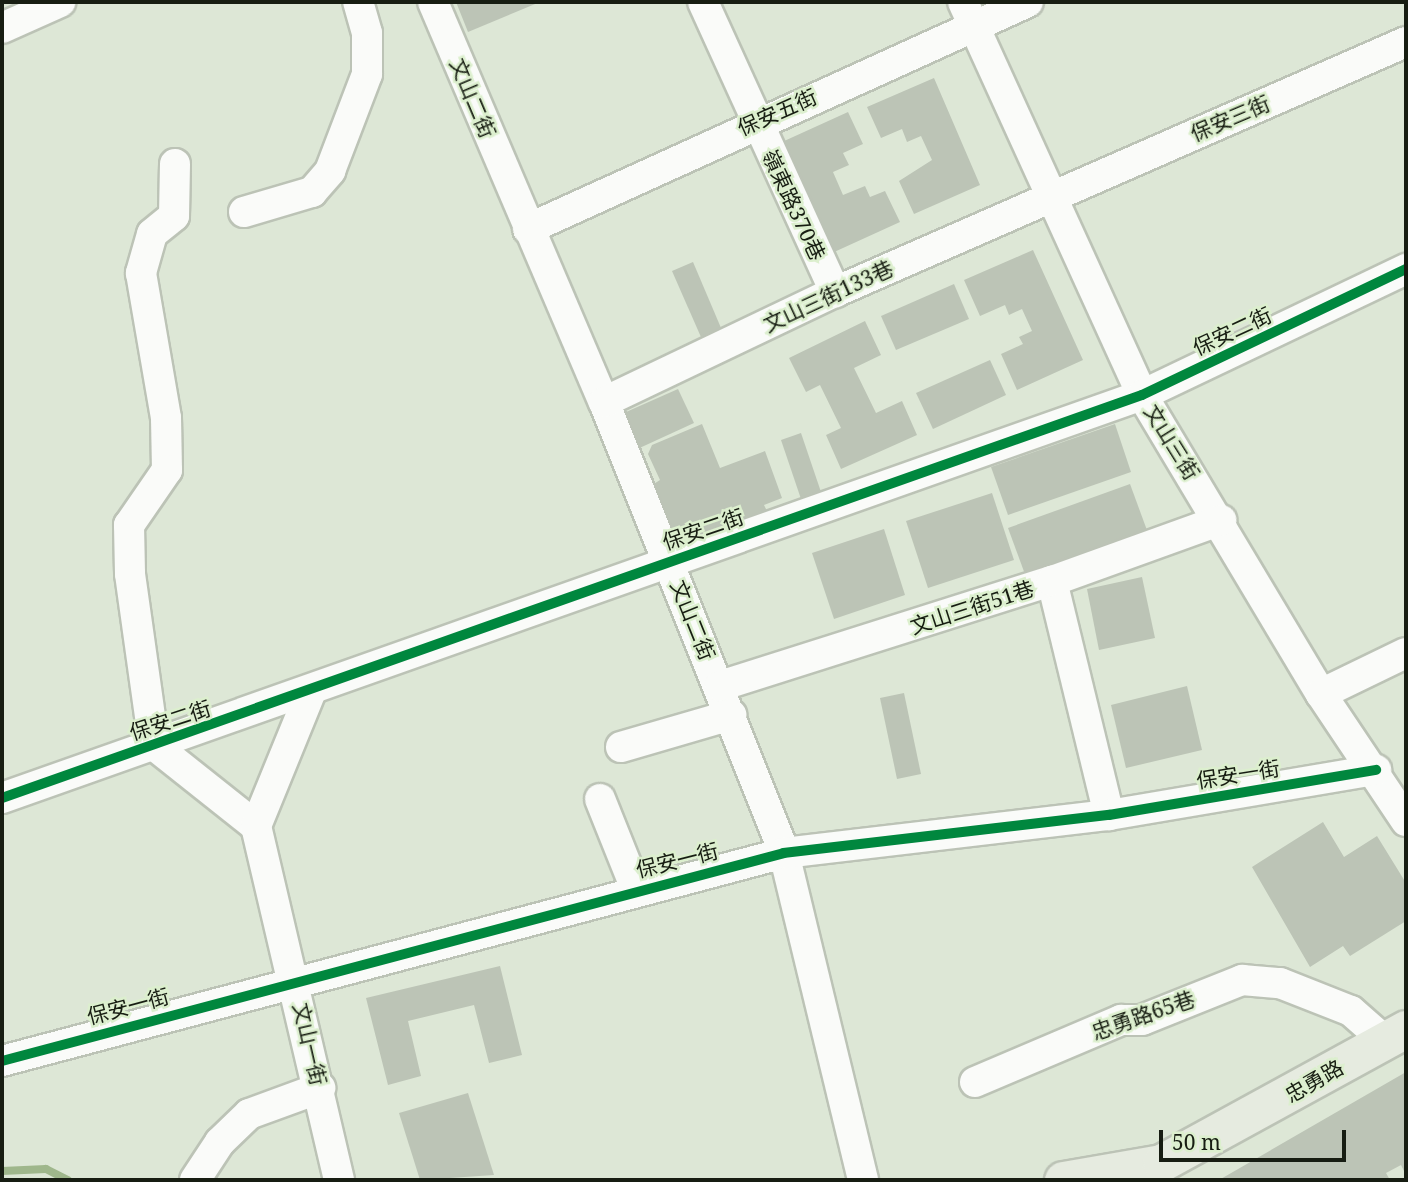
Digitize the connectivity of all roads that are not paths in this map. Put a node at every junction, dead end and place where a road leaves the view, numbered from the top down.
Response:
1 (60, 2) edge
2 (358, 2) edge
3 (433, 2) edge
4 (703, 2) edge
5 (1028, 2) edge
6 (968, 14) edge
7 (2, 28) edge
8 (1406, 42) edge
9 (755, 122) junction
10 (175, 164) dead end
11 (1054, 194) junction
12 (244, 212) dead end
13 (528, 229) junction
14 (1406, 269) edge
15 (835, 292) junction
16 (1142, 395) junction
17 (604, 402) junction
18 (1221, 520) junction
19 (669, 561) junction
20 (1052, 582) junction
21 (1406, 653) edge
22 (720, 687) junction
23 (310, 694) junction
24 (1321, 694) junction
25 (731, 715) junction
26 (154, 745) junction
27 (621, 747) dead end
28 (1376, 770) junction
29 (2, 798) edge
30 (600, 799) dead end
31 (1109, 815) junction
32 (1406, 821) edge
33 (256, 826) junction
34 (784, 853) junction
35 (636, 890) junction
36 (295, 980) junction
37 (1395, 1035) edge
38 (2, 1061) edge
39 (975, 1082) dead end
40 (320, 1088) junction
41 (195, 1180) edge
42 (339, 1180) edge
43 (863, 1180) edge
44 (1063, 1180) edge

1 - 7 street
2 - 12 street
3 - 13 street, 文山二街
4 - 9 street, 嶺東路370巷
5 - 6 street, 保安五街
6 - 9 street, 保安五街
6 - 11 street, 文山三街
8 - 11 street, 保安三街
9 - 13 street, 保安五街
9 - 15 street, 嶺東路370巷
10 - 26 street
11 - 15 street, 文山三街133巷
11 - 16 street, 文山三街
13 - 17 street, 文山二街
14 - 16 street, 保安二街
15 - 17 street, 文山三街133巷
16 - 18 street, 文山三街
16 - 19 street, 保安二街
17 - 19 street, 文山二街
18 - 20 street, 文山三街51巷
18 - 24 street, 文山三街
19 - 22 street, 文山二街
19 - 23 street, 保安二街
20 - 22 street, 文山三街51巷
20 - 31 street
21 - 24 street
22 - 25 street, 文山二街
23 - 26 street, 保安二街
23 - 33 street
24 - 28 street, 文山三街
25 - 27 street
25 - 34 street, 文山二街
26 - 29 street, 保安二街
26 - 33 street
28 - 31 street, 保安一街
28 - 32 street, 文山三街
30 - 35 street
31 - 34 street, 保安一街
33 - 36 street, 文山一街
34 - 35 street, 保安一街
34 - 43 street, 文山二街
35 - 36 street, 保安一街
36 - 38 street, 保安一街
36 - 40 street, 文山一街
37 - 39 street, 忠勇路65巷
37 - 44 main road, 忠勇路
40 - 41 street
40 - 42 street, 文山一街

